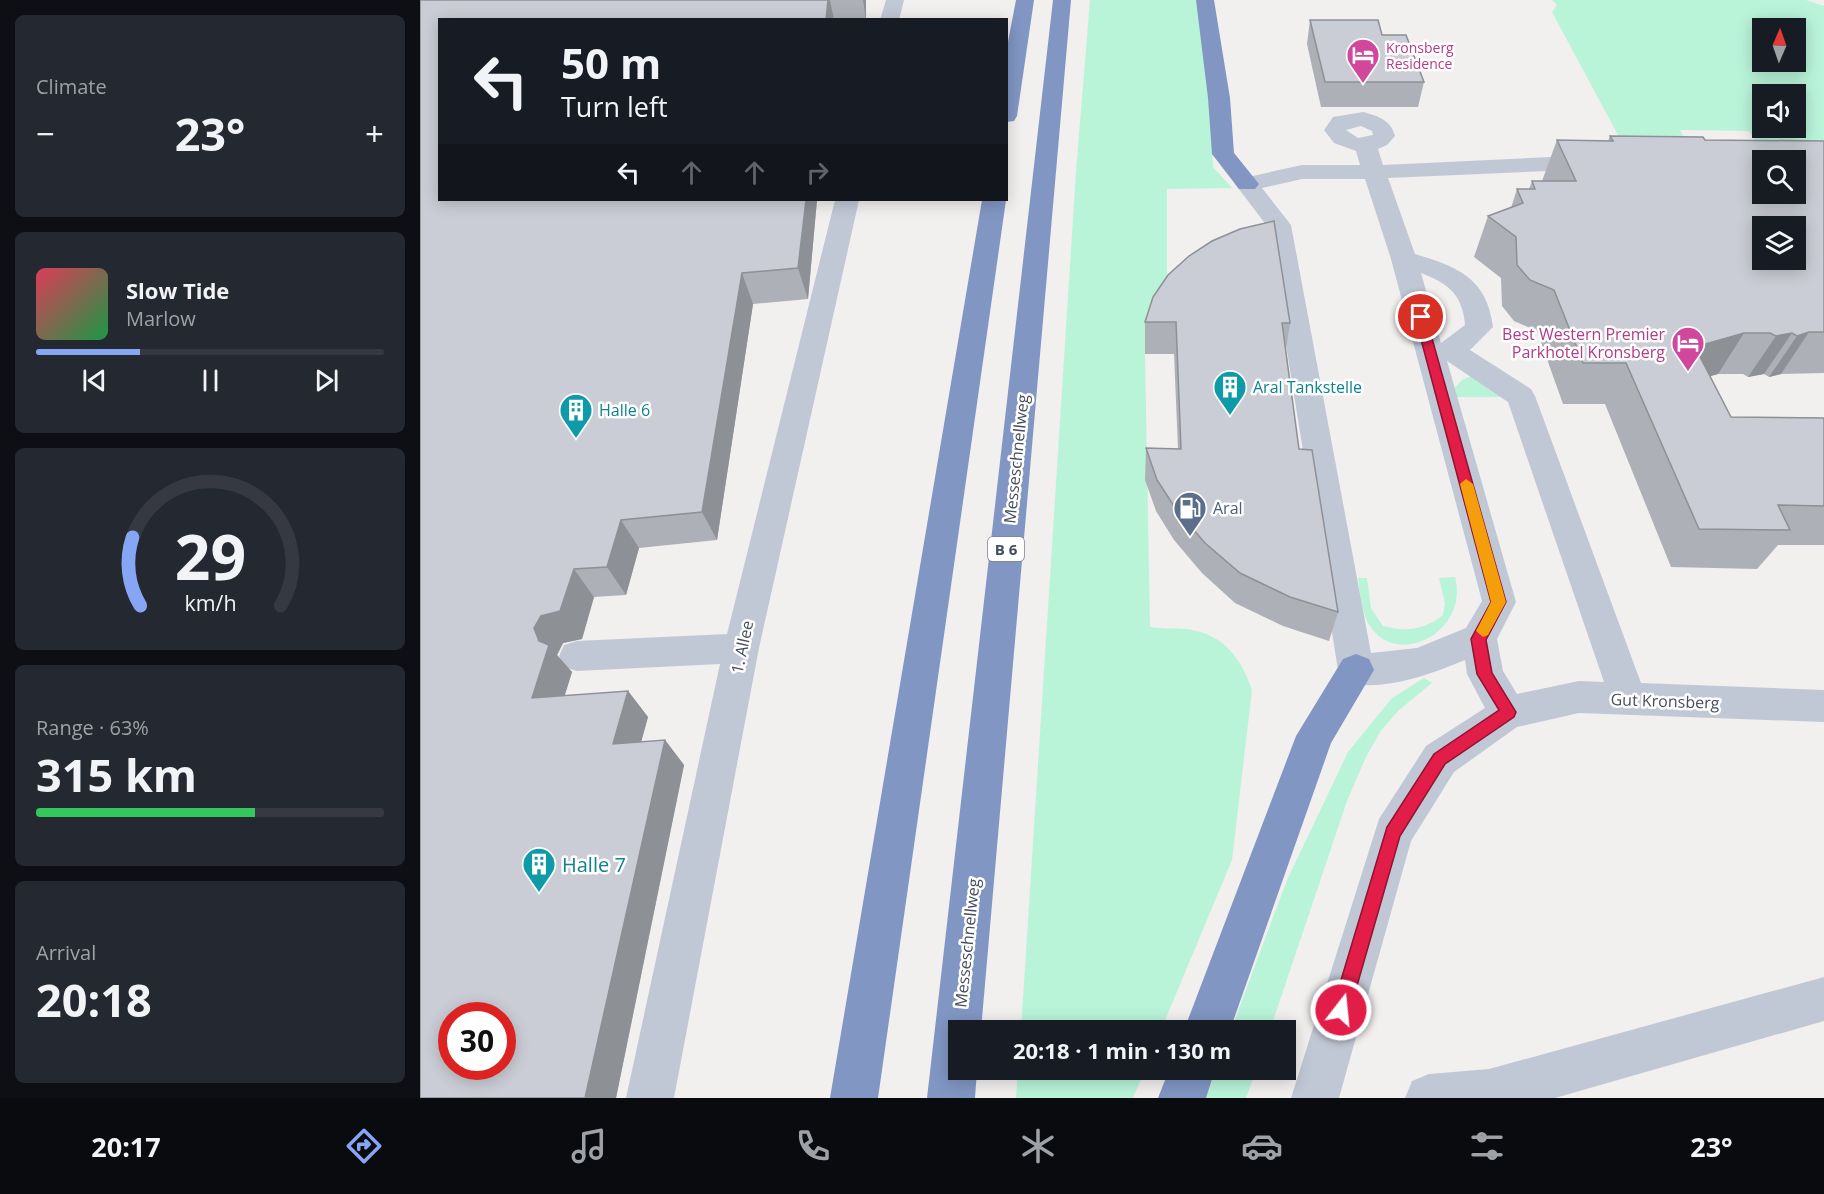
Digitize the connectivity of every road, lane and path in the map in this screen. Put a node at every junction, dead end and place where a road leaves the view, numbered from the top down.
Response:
1 (895, 0) edge
2 (1025, 0) edge
3 (1062, 0) edge
4 (1205, 0) edge
5 (890, 18) edge
6 (1008, 104) edge
7 (1365, 144) dead end
8 (1621, 162) edge
9 (1374, 172) junction
10 (1247, 184) junction
11 (846, 201) edge
12 (993, 201) edge
13 (1404, 259) junction
14 (1441, 353) junction
15 (1479, 639) junction
16 (741, 648) junction
17 (577, 656) dead end
18 (1356, 670) junction
19 (1628, 699) junction
20 (1824, 706) edge
21 (1509, 712) junction
22 (1824, 999) edge
23 (1211, 1020) edge
24 (1188, 1080) edge
25 (650, 1098) edge
26 (854, 1098) edge
27 (951, 1098) edge
28 (1182, 1098) edge
29 (1315, 1098) edge
30 (1429, 1098) edge

1 - 5 street
2 - 6 highway
3 - 27 highway, Messeschnellweg / B 6
4 - 10 highway
7 - 9 street
8 - 9 street
9 - 10 street
9 - 13 street
10 - 18 street
11 - 16 street, 1. Allee
12 - 26 highway
13 - 14 street
13 - 14 street
14 - 15 street
14 - 19 street
15 - 18 street
15 - 21 street
16 - 17 street
16 - 25 street, 1. Allee
18 - 23 highway
19 - 20 street, Gut Kronsberg
19 - 21 street, Gut Kronsberg
21 - 29 street
22 - 30 street
24 - 28 highway

